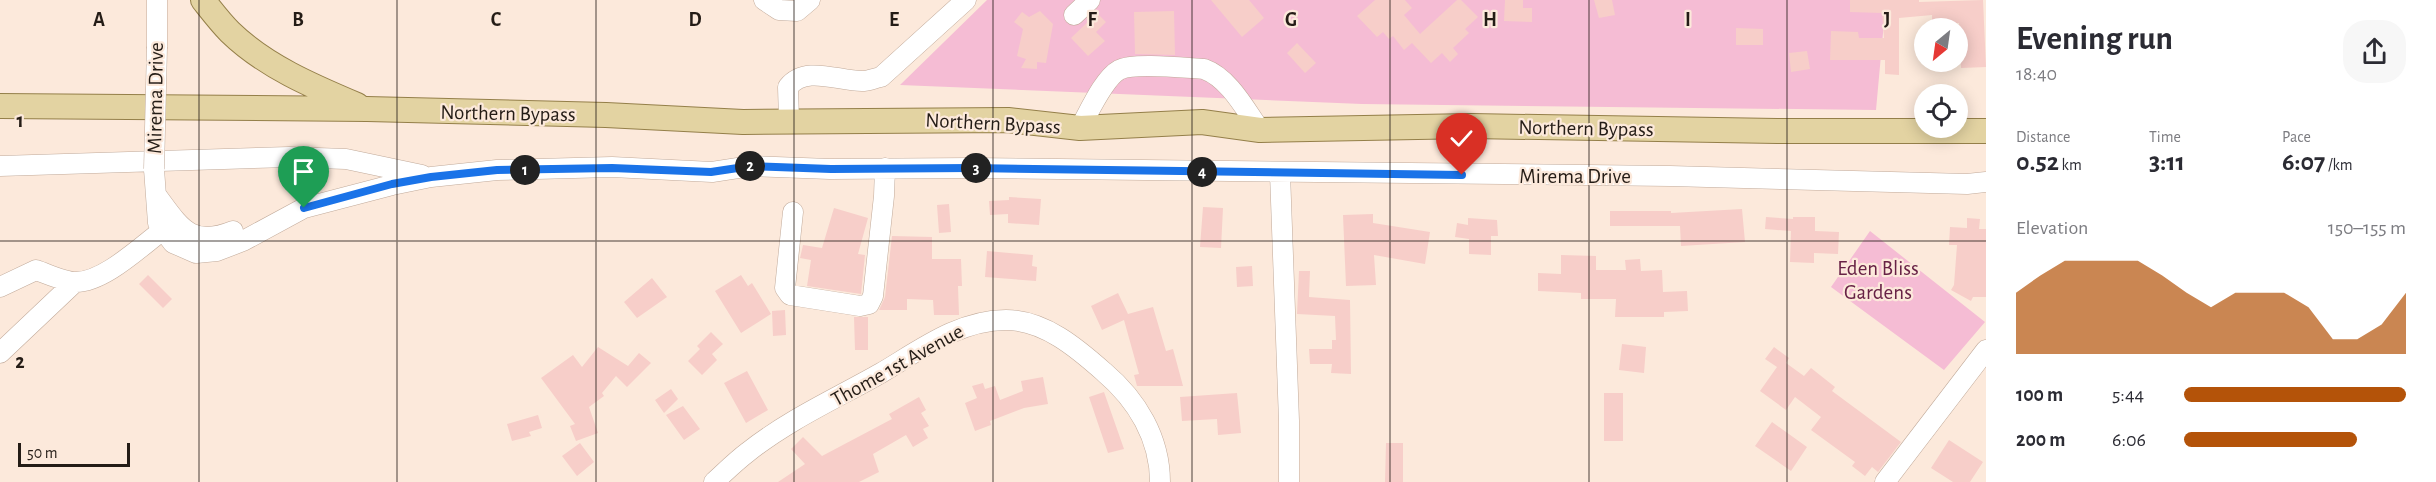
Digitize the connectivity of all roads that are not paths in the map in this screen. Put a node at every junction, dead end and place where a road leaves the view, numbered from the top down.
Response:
1 (157, 0) edge
2 (202, 0) edge
3 (764, 0) edge
4 (810, 0) edge
5 (966, 0) edge
6 (1090, 0) edge
7 (1074, 15) dead end
8 (0, 106) edge
9 (368, 109) junction
10 (789, 120) junction
11 (1080, 128) junction
12 (1260, 130) junction
13 (1986, 131) edge
14 (0, 166) edge
15 (885, 168) junction
16 (1280, 173) junction
17 (431, 177) junction
18 (1986, 182) edge
19 (157, 195) junction
20 (304, 208) junction
21 (793, 212) dead end
22 (163, 230) junction
23 (75, 282) junction
24 (0, 287) edge
25 (1986, 351) edge
26 (0, 352) edge
27 (714, 482) edge
28 (1160, 482) edge
29 (1289, 482) edge
30 (1885, 482) edge

1 - 19 street, Mirema Drive, bridge
2 - 9 main road
3 - 4 street
5 - 10 street
6 - 7 street
8 - 9 main road, Northern Bypass
9 - 10 main road, Northern Bypass
10 - 11 main road, Northern Bypass
11 - 12 main road, Northern Bypass
11 - 12 street
12 - 13 main road, Northern Bypass
14 - 17 street
15 - 16 street, Mirema Drive
15 - 17 street, Mirema Drive
15 - 21 street
16 - 18 street, Mirema Drive
16 - 29 street
17 - 20 street, Mirema Drive
19 - 20 street, Mirema Drive
19 - 22 street, Mirema Drive
20 - 22 street, Mirema Drive
22 - 23 street
23 - 24 street
23 - 26 street
25 - 30 street
27 - 28 street, Thome 1st Avenue

